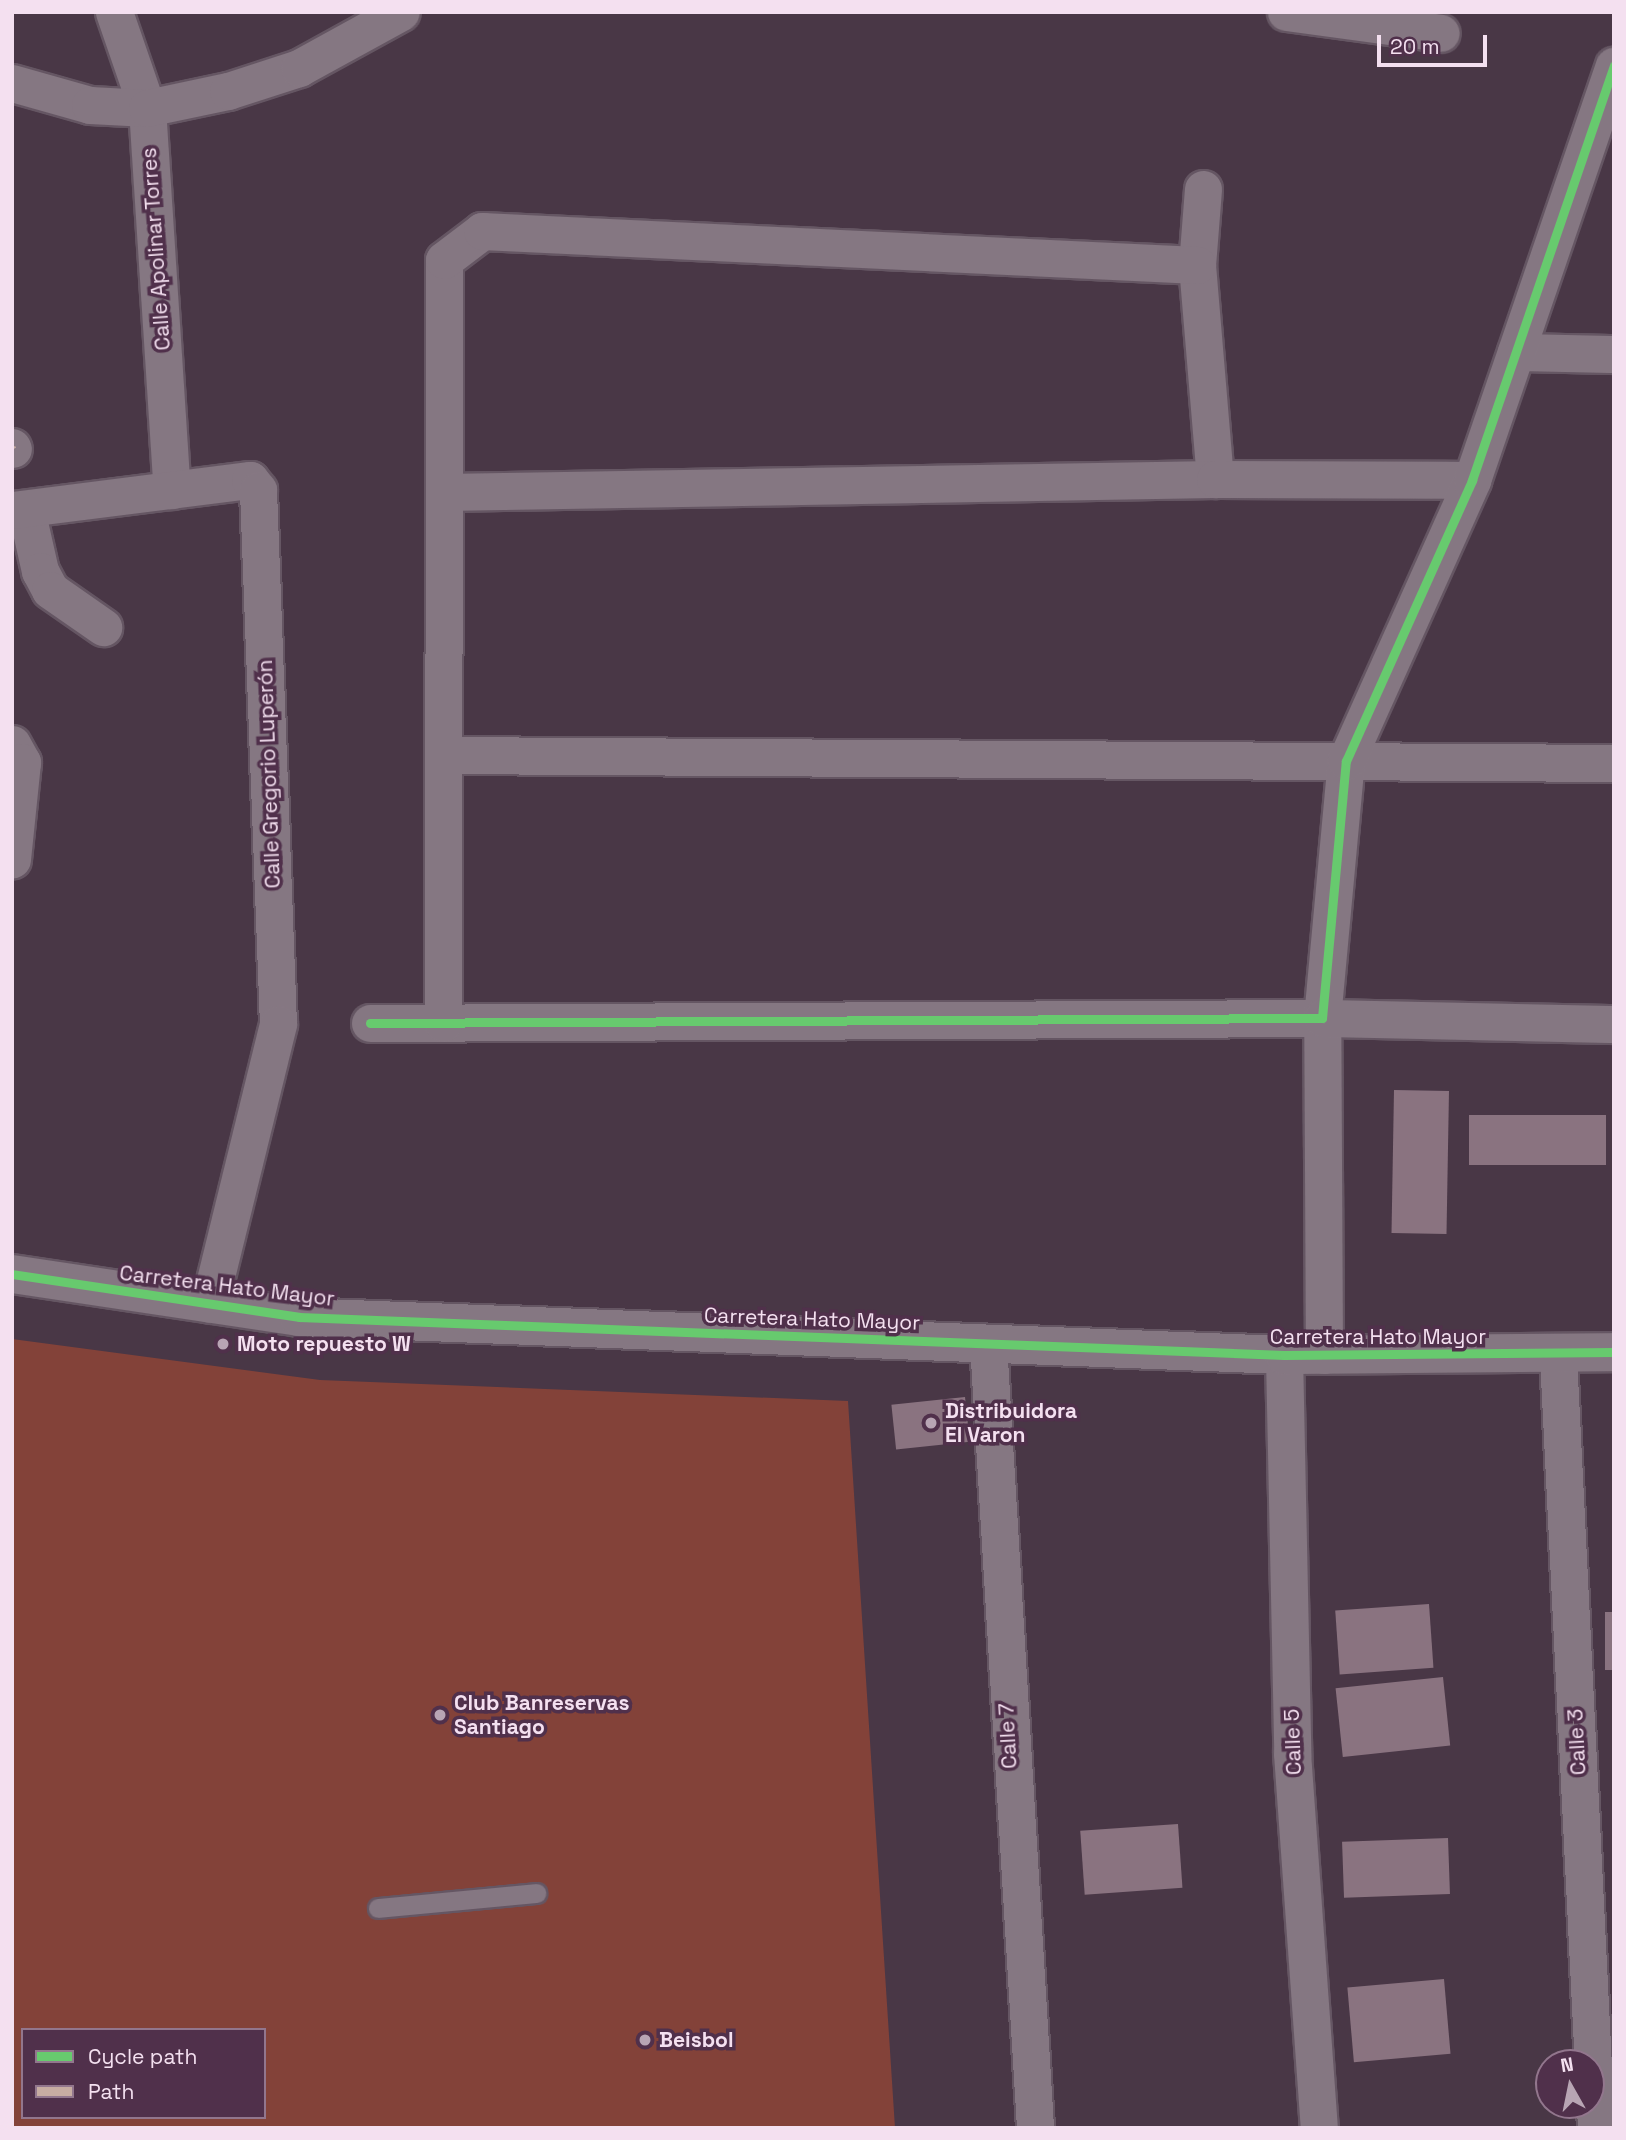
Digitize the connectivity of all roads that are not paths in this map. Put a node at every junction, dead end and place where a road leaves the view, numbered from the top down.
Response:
1 (114, 12) edge
2 (401, 12) edge
3 (1286, 12) edge
4 (1389, 19) edge
5 (1441, 33) dead end
6 (1612, 74) edge
7 (12, 83) edge
8 (147, 108) junction
9 (1203, 189) dead end
10 (1197, 265) junction
11 (1516, 352) junction
12 (1614, 354) edge
13 (1215, 479) junction
14 (1472, 481) junction
15 (172, 490) junction
16 (444, 492) junction
17 (19, 509) edge
18 (103, 627) dead end
19 (12, 744) edge
20 (443, 755) junction
21 (1346, 761) junction
22 (1614, 763) edge
23 (12, 859) edge
24 (1322, 1018) junction
25 (370, 1023) dead end
26 (443, 1023) junction
27 (1614, 1024) edge
28 (12, 1274) edge
29 (209, 1304) junction
30 (988, 1343) junction
31 (1614, 1352) edge
32 (1284, 1355) junction
33 (1324, 1355) junction
34 (1558, 1356) junction
35 (536, 1893) dead end
36 (378, 1909) dead end
37 (1035, 2128) edge
38 (1319, 2128) edge
39 (1596, 2128) edge

1 - 8 street, Calle Apolinar Torres
2 - 8 street
3 - 4 street
4 - 5 street
6 - 11 street
7 - 8 street
8 - 15 street, Calle Apolinar Torres
9 - 10 street
10 - 13 street
10 - 16 street
11 - 12 street
11 - 14 street
13 - 14 street
13 - 16 street
14 - 21 street
15 - 17 street, Calle Gregorio Luperón
15 - 29 street, Calle Gregorio Luperón
16 - 20 street
17 - 18 street
19 - 23 street
20 - 21 street
20 - 26 street
21 - 22 street
21 - 24 street
24 - 26 street
24 - 27 street
24 - 33 street
25 - 26 street
28 - 29 street, Carretera Hato Mayor
29 - 30 street, Carretera Hato Mayor
30 - 32 street, Carretera Hato Mayor
30 - 37 street, Calle 7
31 - 34 street, Carretera Hato Mayor
32 - 33 street, Carretera Hato Mayor
32 - 38 street, Calle 5
33 - 34 street, Carretera Hato Mayor
34 - 39 street, Calle 3
35 - 36 lane

